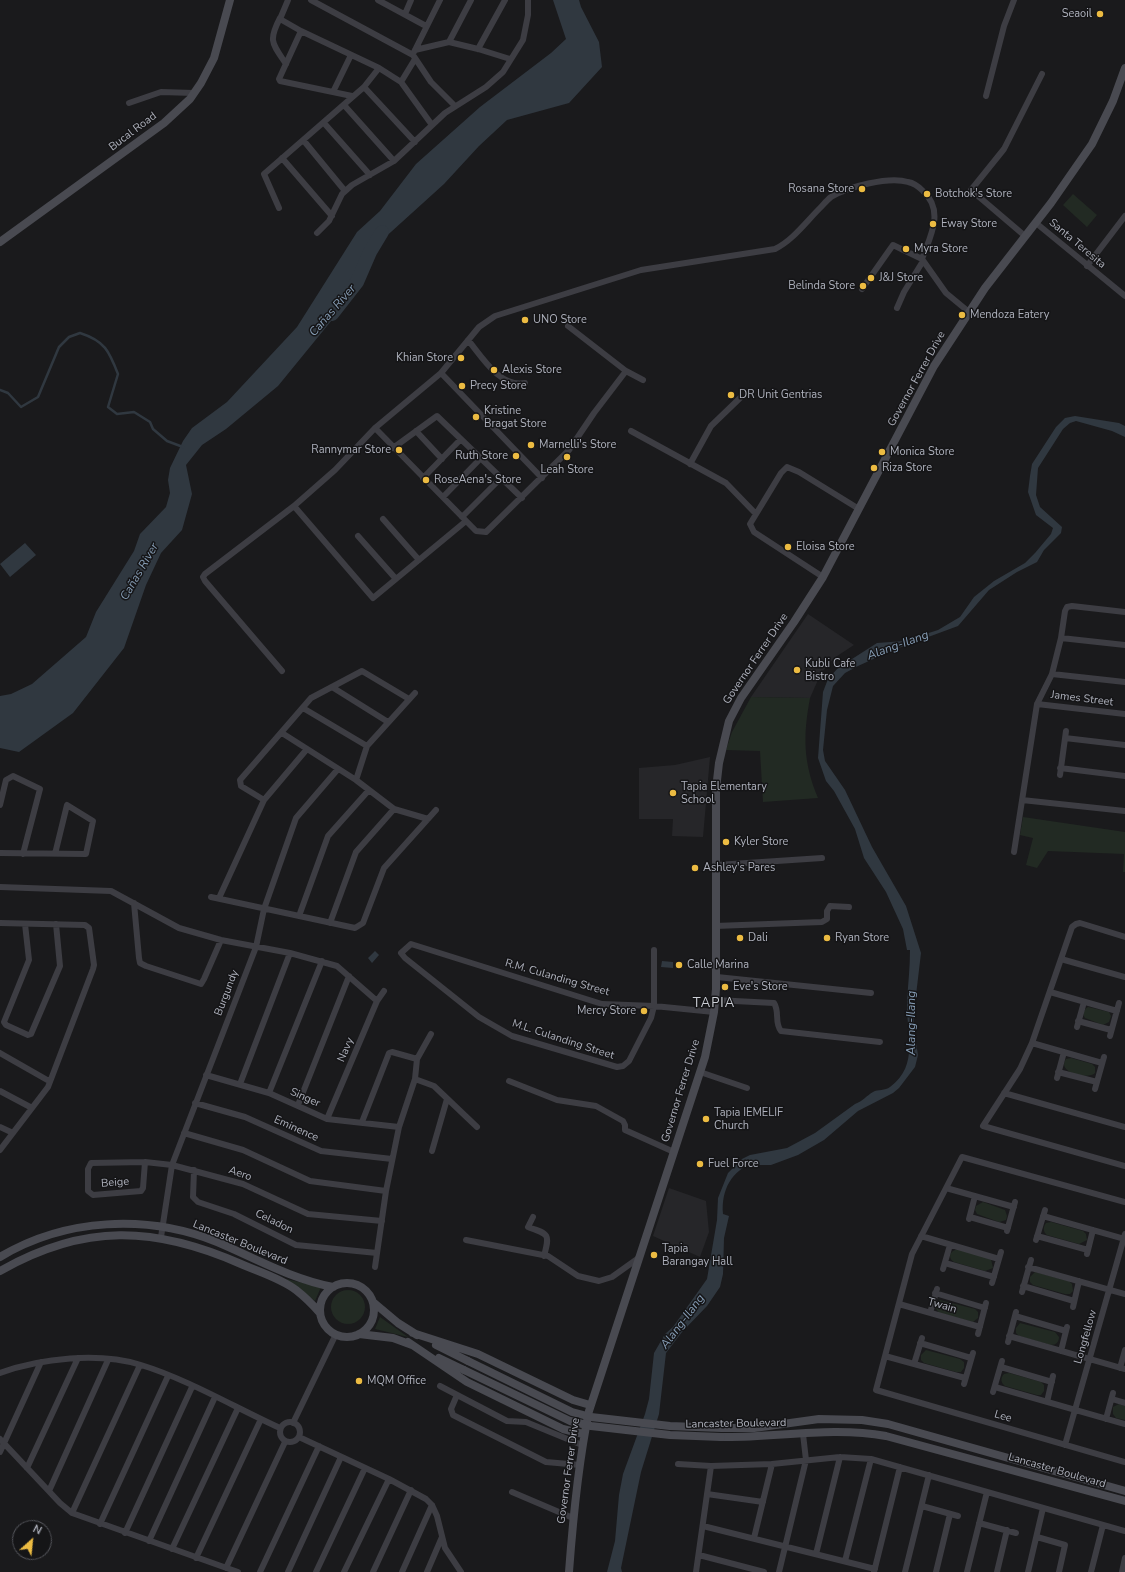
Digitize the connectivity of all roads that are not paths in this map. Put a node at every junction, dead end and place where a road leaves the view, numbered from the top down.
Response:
1 (230, 0) edge
2 (288, 0) edge
3 (311, 0) edge
4 (378, 0) edge
5 (411, 0) edge
6 (440, 0) edge
7 (471, 0) edge
8 (505, 0) edge
9 (528, 0) edge
10 (1014, 0) edge
11 (405, 14) junction
12 (280, 18) junction
13 (426, 26) junction
14 (302, 31) junction
15 (449, 42) junction
16 (478, 49) junction
17 (351, 55) junction
18 (414, 55) junction
19 (510, 59) junction
20 (286, 64) junction
21 (379, 68) junction
22 (1125, 68) edge
23 (1042, 74) dead end
24 (401, 82) junction
25 (364, 87) junction
26 (333, 92) junction
27 (194, 94) junction
28 (352, 96) junction
29 (986, 96) dead end
30 (129, 103) dead end
31 (344, 105) junction
32 (455, 106) junction
33 (324, 123) junction
34 (432, 125) junction
35 (304, 141) junction
36 (415, 142) junction
37 (282, 158) junction
38 (394, 161) junction
39 (370, 174) junction
40 (345, 191) junction
41 (279, 208) dead end
42 (332, 216) junction
43 (1125, 216) edge
44 (1036, 223) junction
45 (317, 233) dead end
46 (1025, 236) junction
47 (0, 242) edge
48 (922, 260) junction
49 (1087, 266) junction
50 (862, 289) dead end
51 (1125, 296) edge
52 (897, 308) dead end
53 (969, 312) junction
54 (568, 326) dead end
55 (468, 340) junction
56 (626, 371) junction
57 (441, 373) junction
58 (643, 380) dead end
59 (526, 384) dead end
60 (740, 398) dead end
61 (375, 428) junction
62 (416, 431) junction
63 (631, 431) dead end
64 (461, 439) junction
65 (393, 448) junction
66 (481, 458) junction
67 (442, 459) junction
68 (690, 464) junction
69 (423, 478) junction
70 (501, 478) junction
71 (542, 478) junction
72 (443, 497) junction
73 (522, 498) junction
74 (294, 506) junction
75 (859, 509) junction
76 (756, 514) junction
77 (383, 519) dead end
78 (464, 519) junction
79 (358, 536) dead end
80 (419, 560) junction
81 (823, 577) junction
82 (396, 579) junction
83 (1125, 612) edge
84 (1061, 638) junction
85 (1125, 645) edge
86 (282, 671) dead end
87 (1052, 674) junction
88 (1125, 682) edge
89 (332, 687) junction
90 (415, 693) dead end
91 (409, 699) junction
92 (1037, 704) junction
93 (303, 708) junction
94 (1125, 714) edge
95 (388, 722) junction
96 (1066, 730) dead end
97 (282, 733) junction
98 (1065, 738) junction
99 (1125, 745) edge
100 (367, 746) junction
101 (307, 749) junction
102 (338, 769) junction
103 (1125, 776) edge
104 (356, 780) junction
105 (369, 790) junction
106 (264, 800) junction
107 (1022, 800) junction
108 (0, 805) edge
109 (394, 809) junction
110 (436, 810) dead end
111 (1125, 811) edge
112 (428, 819) junction
113 (1014, 852) dead end
114 (0, 853) edge
115 (23, 854) junction
116 (55, 854) junction
117 (822, 858) dead end
118 (717, 865) junction
119 (0, 887) edge
120 (211, 897) dead end
121 (219, 898) junction
122 (134, 903) junction
123 (849, 906) dead end
124 (264, 909) junction
125 (299, 916) junction
126 (0, 923) edge
127 (330, 923) junction
128 (25, 924) junction
129 (56, 924) junction
130 (715, 926) junction
131 (1125, 937) edge
132 (221, 940) junction
133 (256, 946) junction
134 (654, 950) dead end
135 (401, 952) joint
136 (290, 953) junction
137 (1061, 959) junction
138 (322, 960) junction
139 (349, 976) junction
140 (717, 977) junction
141 (1125, 977) edge
142 (384, 991) dead end
143 (1050, 992) junction
144 (871, 993) dead end
145 (715, 1000) junction
146 (377, 1001) junction
147 (1084, 1002) junction
148 (1119, 1003) dead end
149 (654, 1006) junction
150 (1117, 1011) junction
151 (714, 1012) junction
152 (431, 1034) dead end
153 (880, 1042) dead end
154 (1032, 1043) junction
155 (1064, 1052) junction
156 (0, 1053) edge
157 (1104, 1056) dead end
158 (417, 1059) junction
159 (1102, 1063) junction
160 (700, 1072) junction
161 (206, 1075) junction
162 (415, 1079) junction
163 (49, 1081) junction
164 (509, 1082) dead end
165 (240, 1084) junction
166 (747, 1088) dead end
167 (0, 1091) edge
168 (269, 1093) junction
169 (1004, 1093) junction
170 (448, 1099) junction
171 (195, 1103) junction
172 (298, 1106) junction
173 (32, 1108) junction
174 (328, 1119) junction
175 (362, 1122) junction
176 (0, 1127) edge
177 (399, 1127) junction
178 (1125, 1127) edge
179 (477, 1128) dead end
180 (13, 1133) junction
181 (184, 1133) junction
182 (0, 1150) edge
183 (432, 1151) dead end
184 (674, 1152) junction
185 (392, 1160) junction
186 (145, 1162) junction
187 (172, 1165) junction
188 (89, 1166) joint
189 (1125, 1166) edge
190 (194, 1170) junction
191 (946, 1188) junction
192 (386, 1191) junction
193 (975, 1196) junction
194 (1125, 1202) edge
195 (533, 1217) dead end
196 (382, 1221) junction
197 (163, 1227) junction
198 (1093, 1230) junction
199 (921, 1236) junction
200 (162, 1237) junction
201 (1125, 1237) edge
202 (466, 1240) dead end
203 (950, 1245) junction
204 (1001, 1252) dead end
205 (377, 1253) junction
206 (544, 1256) junction
207 (0, 1257) edge
208 (640, 1257) junction
209 (999, 1259) junction
210 (1031, 1260) dead end
211 (375, 1267) dead end
212 (1028, 1267) junction
213 (0, 1271) edge
214 (1079, 1282) junction
215 (333, 1287) junction
216 (1109, 1290) junction
217 (1125, 1294) edge
218 (373, 1302) junction
219 (899, 1304) junction
220 (320, 1313) junction
221 (930, 1313) junction
222 (413, 1333) junction
223 (336, 1334) junction
224 (359, 1334) junction
225 (408, 1342) junction
226 (1125, 1350) edge
227 (1061, 1351) junction
228 (885, 1356) junction
229 (78, 1358) junction
230 (1090, 1359) junction
231 (108, 1360) junction
232 (41, 1362) junction
233 (914, 1364) junction
234 (140, 1365) junction
235 (1123, 1369) edge
236 (0, 1373) edge
237 (168, 1376) junction
238 (440, 1386) dead end
239 (192, 1387) junction
240 (457, 1395) junction
241 (215, 1397) junction
242 (1047, 1402) junction
243 (1125, 1403) edge
244 (590, 1405) junction
245 (238, 1408) junction
246 (1075, 1410) junction
247 (1106, 1418) junction
248 (261, 1419) junction
249 (294, 1423) junction
250 (1125, 1424) edge
251 (280, 1428) junction
252 (583, 1434) junction
253 (803, 1434) junction
254 (299, 1437) junction
255 (2, 1442) edge
256 (285, 1442) junction
257 (582, 1445) junction
258 (1066, 1445) junction
259 (319, 1446) junction
260 (0, 1452) edge
261 (341, 1457) junction
262 (840, 1457) junction
263 (871, 1459) junction
264 (806, 1460) junction
265 (1125, 1462) edge
266 (678, 1464) dead end
267 (772, 1464) junction
268 (580, 1465) junction
269 (711, 1466) junction
270 (27, 1468) junction
271 (365, 1468) junction
272 (900, 1468) junction
273 (929, 1475) junction
274 (389, 1479) junction
275 (411, 1490) junction
276 (49, 1491) junction
277 (1125, 1491) edge
278 (512, 1492) dead end
279 (987, 1492) junction
280 (707, 1494) junction
281 (1125, 1501) edge
282 (763, 1502) junction
283 (432, 1505) junction
284 (922, 1506) junction
285 (1043, 1508) junction
286 (72, 1513) junction
287 (950, 1514) junction
288 (958, 1516) dead end
289 (573, 1518) junction
290 (979, 1523) junction
291 (100, 1524) junction
292 (1103, 1525) junction
293 (703, 1526) junction
294 (1007, 1530) junction
295 (1125, 1531) edge
296 (125, 1533) junction
297 (1016, 1533) dead end
298 (442, 1537) junction
299 (1037, 1537) junction
300 (754, 1538) junction
301 (149, 1541) junction
302 (785, 1546) junction
303 (172, 1549) junction
304 (816, 1554) junction
305 (698, 1556) junction
306 (196, 1558) junction
307 (1125, 1558) edge
308 (845, 1561) junction
309 (226, 1568) junction
310 (1123, 1569) edge
311 (875, 1570) edge
312 (459, 1571) edge
313 (238, 1572) edge
314 (260, 1572) edge
315 (288, 1572) edge
316 (316, 1572) edge
317 (344, 1572) edge
318 (373, 1572) edge
319 (402, 1572) edge
320 (427, 1572) edge
321 (569, 1572) edge
322 (696, 1572) edge
323 (764, 1572) edge
324 (778, 1572) edge
325 (905, 1572) edge
326 (936, 1572) edge
327 (967, 1572) edge
328 (996, 1572) edge
329 (1028, 1572) edge
330 (1059, 1572) edge
331 (1091, 1572) edge

1 - 27 main road, Bucal Road
2 - 12 street
3 - 18 street
4 - 11 street
5 - 11 street
6 - 13 street
7 - 15 street
8 - 16 street
9 - 19 street
10 - 29 street
11 - 13 street
12 - 14 street
12 - 20 street
13 - 18 street
14 - 17 street
14 - 20 street
15 - 16 street
15 - 18 street
16 - 19 street
17 - 21 street
17 - 26 street
18 - 24 street
18 - 32 street
19 - 32 street
20 - 26 street
21 - 24 street
21 - 25 street
22 - 44 main road, Governor Ferrer Drive
23 - 46 street
24 - 34 street
25 - 28 street
25 - 36 street
26 - 28 street
27 - 30 street
27 - 47 main road, Bucal Road
28 - 31 street
31 - 33 street
31 - 38 street
32 - 34 street
33 - 35 street
33 - 39 street
34 - 36 street
35 - 37 street
35 - 40 street
36 - 38 street
37 - 41 street
37 - 42 street
38 - 39 street
39 - 40 street
40 - 42 street
42 - 45 street
43 - 49 street
44 - 46 main road, Governor Ferrer Drive
44 - 49 street, Santa Teresita
46 - 53 main road, Governor Ferrer Drive
48 - 50 street
48 - 52 street
48 - 53 street
48 - 55 street
49 - 51 street, Santa Teresita
53 - 75 main road, Governor Ferrer Drive
54 - 56 street
55 - 57 street
55 - 59 street
56 - 58 street
56 - 71 street
57 - 61 street
57 - 71 street
60 - 68 street
61 - 65 street
61 - 74 street
62 - 64 street
62 - 65 street
62 - 67 street
63 - 68 street
64 - 66 street
64 - 67 street
65 - 69 street
66 - 70 street
66 - 72 street
67 - 69 street
68 - 76 street
69 - 72 street
70 - 73 street
70 - 78 street
71 - 73 street
72 - 78 street
73 - 78 street
74 - 82 street
74 - 86 street
75 - 76 street
75 - 81 main road, Governor Ferrer Drive
76 - 81 street
77 - 80 street
78 - 80 street
79 - 82 street
80 - 82 street
81 - 118 main road, Governor Ferrer Drive
83 - 84 street
84 - 85 street
84 - 87 street
87 - 88 street
87 - 92 street
89 - 91 street
89 - 93 street
89 - 95 street
90 - 91 street
91 - 95 street
92 - 94 street, James Street
92 - 107 street
93 - 97 street
93 - 100 street
95 - 100 street
96 - 98 street
97 - 101 street
97 - 106 street
98 - 99 street
98 - 103 street
100 - 104 street
101 - 102 street
101 - 106 street
102 - 104 street
102 - 124 street, Burgundy
104 - 105 street
105 - 109 street
105 - 125 street
106 - 121 street
107 - 111 street
107 - 113 street
108 - 115 street
109 - 112 street
109 - 127 street
110 - 112 street
112 - 127 street
114 - 115 street
115 - 116 street
116 - 116 street
117 - 118 street
118 - 130 main road, Governor Ferrer Drive
119 - 122 street
120 - 121 street
121 - 124 street
122 - 132 street
122 - 132 street
123 - 130 street
124 - 125 street
124 - 133 street, Burgundy
125 - 127 street
126 - 128 street
128 - 129 street
128 - 129 street
129 - 163 street
130 - 140 main road, Governor Ferrer Drive
131 - 137 street
132 - 133 street
133 - 136 street
133 - 161 street, Burgundy
134 - 149 street, M.L. Culanding Street
135 - 149 street, R.M. Culanding Street
135 - 149 street, M.L. Culanding Street
136 - 138 street
136 - 165 street
137 - 141 street
137 - 143 street
138 - 139 street
138 - 168 street
139 - 146 street
139 - 172 street
140 - 144 street
140 - 145 main road, Governor Ferrer Drive
142 - 146 street, Navy
143 - 147 street
143 - 154 street
145 - 151 main road, Governor Ferrer Drive
145 - 153 street
146 - 174 street, Navy
147 - 150 street
147 - 150 street
148 - 150 street
149 - 151 street, R.M. Culanding Street
151 - 160 main road, Governor Ferrer Drive
152 - 158 street
154 - 155 street
154 - 169 street
155 - 159 street
155 - 159 street
156 - 163 street
157 - 159 street
158 - 162 street
158 - 175 street
160 - 166 street
160 - 184 main road, Governor Ferrer Drive
161 - 165 street, Singer
161 - 171 street, Burgundy
162 - 170 street
162 - 177 street
163 - 173 street
164 - 184 street
165 - 168 street, Singer
167 - 173 street
168 - 172 street, Singer
169 - 178 street
169 - 189 street
170 - 179 street
170 - 183 street
171 - 181 street, Burgundy
171 - 185 street, Eminence
172 - 174 street, Singer
173 - 180 street
174 - 175 street, Singer
175 - 177 street, Singer
176 - 180 street
177 - 185 street
180 - 182 street
181 - 187 street, Burgundy
181 - 192 street
184 - 208 main road, Governor Ferrer Drive
185 - 192 street
186 - 187 street, Aero
186 - 188 street, Aero
186 - 188 street, Beige
187 - 190 street, Aero
187 - 197 street, Burgundy
190 - 196 street, Aero
190 - 205 street, Celadon
191 - 193 street
191 - 194 street
191 - 199 street
192 - 196 street
193 - 193 street
195 - 206 street
196 - 205 street
197 - 200 street, Burgundy
197 - 207 main road, Lancaster Boulevard
197 - 215 main road, Lancaster Boulevard
198 - 198 street
198 - 201 street
199 - 203 street
199 - 219 street
200 - 213 main road, Lancaster Boulevard
200 - 220 main road, Lancaster Boulevard
201 - 216 street, Longfellow
202 - 206 street
203 - 209 street
203 - 209 street
204 - 209 street
205 - 211 street
206 - 208 street
208 - 244 main road, Governor Ferrer Drive
210 - 212 street
212 - 214 street
212 - 214 street
214 - 216 street
215 - 218 main road
215 - 220 main road
216 - 217 street
216 - 230 street, Longfellow
218 - 222 main road, Lancaster Boulevard
218 - 224 main road
219 - 221 street, Twain
219 - 228 street
220 - 223 main road
221 - 221 street, Twain
222 - 244 main road
222 - 277 main road, Lancaster Boulevard, bridge
223 - 224 main road
223 - 249 street
224 - 225 main road, Lancaster Boulevard
225 - 252 main road
225 - 253 main road, Lancaster Boulevard, bridge
226 - 235 street
227 - 227 street
227 - 230 street
228 - 233 street
228 - 258 street, Lee
229 - 231 street
229 - 232 street
229 - 270 street
230 - 235 street
230 - 246 street, Longfellow
231 - 234 street
231 - 276 street
232 - 236 street
232 - 255 street
233 - 233 street
234 - 237 street
234 - 286 street
237 - 239 street
237 - 291 street
238 - 240 street
239 - 241 street
239 - 296 street
240 - 257 street
240 - 268 street
241 - 245 street
241 - 301 street
242 - 242 street
242 - 246 street
243 - 247 street
244 - 252 main road, Governor Ferrer Drive
245 - 248 street
245 - 303 street
246 - 247 street
246 - 258 street, Longfellow
247 - 250 street
248 - 251 street
248 - 306 street
249 - 251 street
249 - 254 street
251 - 256 street
252 - 257 main road, Governor Ferrer Drive
253 - 264 street
253 - 281 main road, Lancaster Boulevard
254 - 256 street
254 - 259 street
255 - 260 street
255 - 270 street
256 - 309 street
257 - 268 main road, Governor Ferrer Drive
258 - 265 street, Lee
259 - 261 street
259 - 314 street
261 - 271 street
261 - 315 street
262 - 263 street
262 - 264 street
262 - 304 street
263 - 272 street
263 - 308 street
264 - 267 street
264 - 302 street
266 - 269 street
267 - 269 street
267 - 282 street
268 - 289 main road, Governor Ferrer Drive
269 - 280 street
270 - 276 street
271 - 274 street
271 - 316 street
272 - 273 street
272 - 311 street
273 - 279 street
273 - 284 street
274 - 275 street
274 - 317 street
275 - 283 street
275 - 318 street
276 - 286 street
278 - 289 street
279 - 285 street
279 - 290 street
280 - 282 street
280 - 293 street
282 - 300 street
283 - 298 street
283 - 319 street
284 - 287 street
284 - 325 street
285 - 292 street
285 - 299 street
286 - 291 street
287 - 288 street
287 - 326 street
289 - 321 main road, Governor Ferrer Drive
290 - 294 street
290 - 327 street
291 - 296 street
292 - 295 street
292 - 331 street
293 - 300 street
293 - 305 street
294 - 297 street
294 - 328 street
296 - 301 street
298 - 312 street
298 - 320 street
299 - 329 street
299 - 330 street
300 - 302 street
301 - 303 street
302 - 304 street
302 - 324 street
303 - 306 street
304 - 308 street
305 - 322 street
305 - 323 street
306 - 309 street
307 - 310 street
308 - 311 street
309 - 313 street

